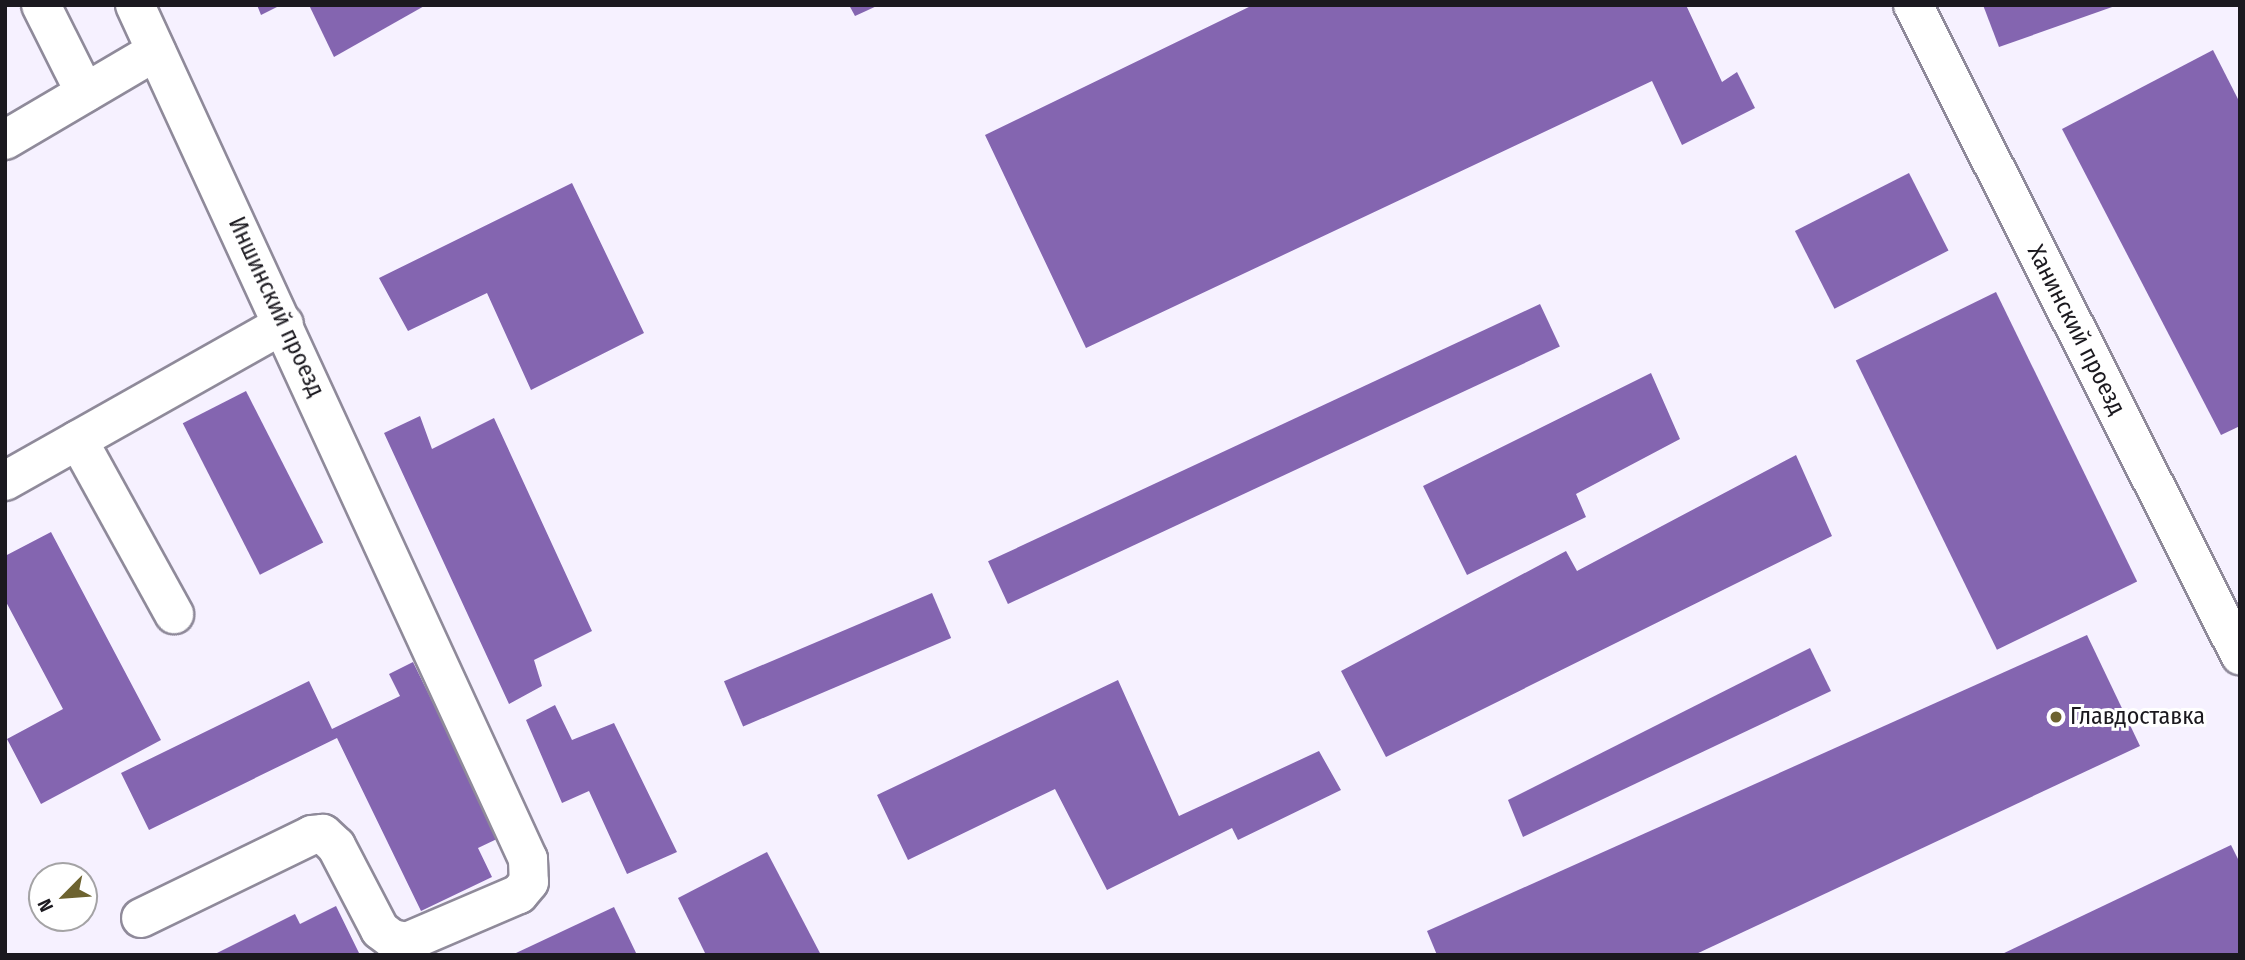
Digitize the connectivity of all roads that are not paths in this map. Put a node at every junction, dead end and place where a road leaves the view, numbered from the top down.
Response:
1 (41, 5) edge
2 (135, 5) edge
3 (1913, 5) edge
4 (156, 51) junction
5 (85, 93) junction
6 (5, 140) edge
7 (284, 324) junction
8 (78, 440) junction
9 (5, 481) edge
10 (174, 614) dead end
11 (2240, 655) edge
12 (141, 918) dead end

1 - 5 street
2 - 4 street, Иншинский проезд
3 - 11 street, Ханинский проезд
4 - 5 street
4 - 7 street, Иншинский проезд
5 - 6 street
7 - 8 street
7 - 12 street, Иншинский проезд
8 - 9 street
8 - 10 street

